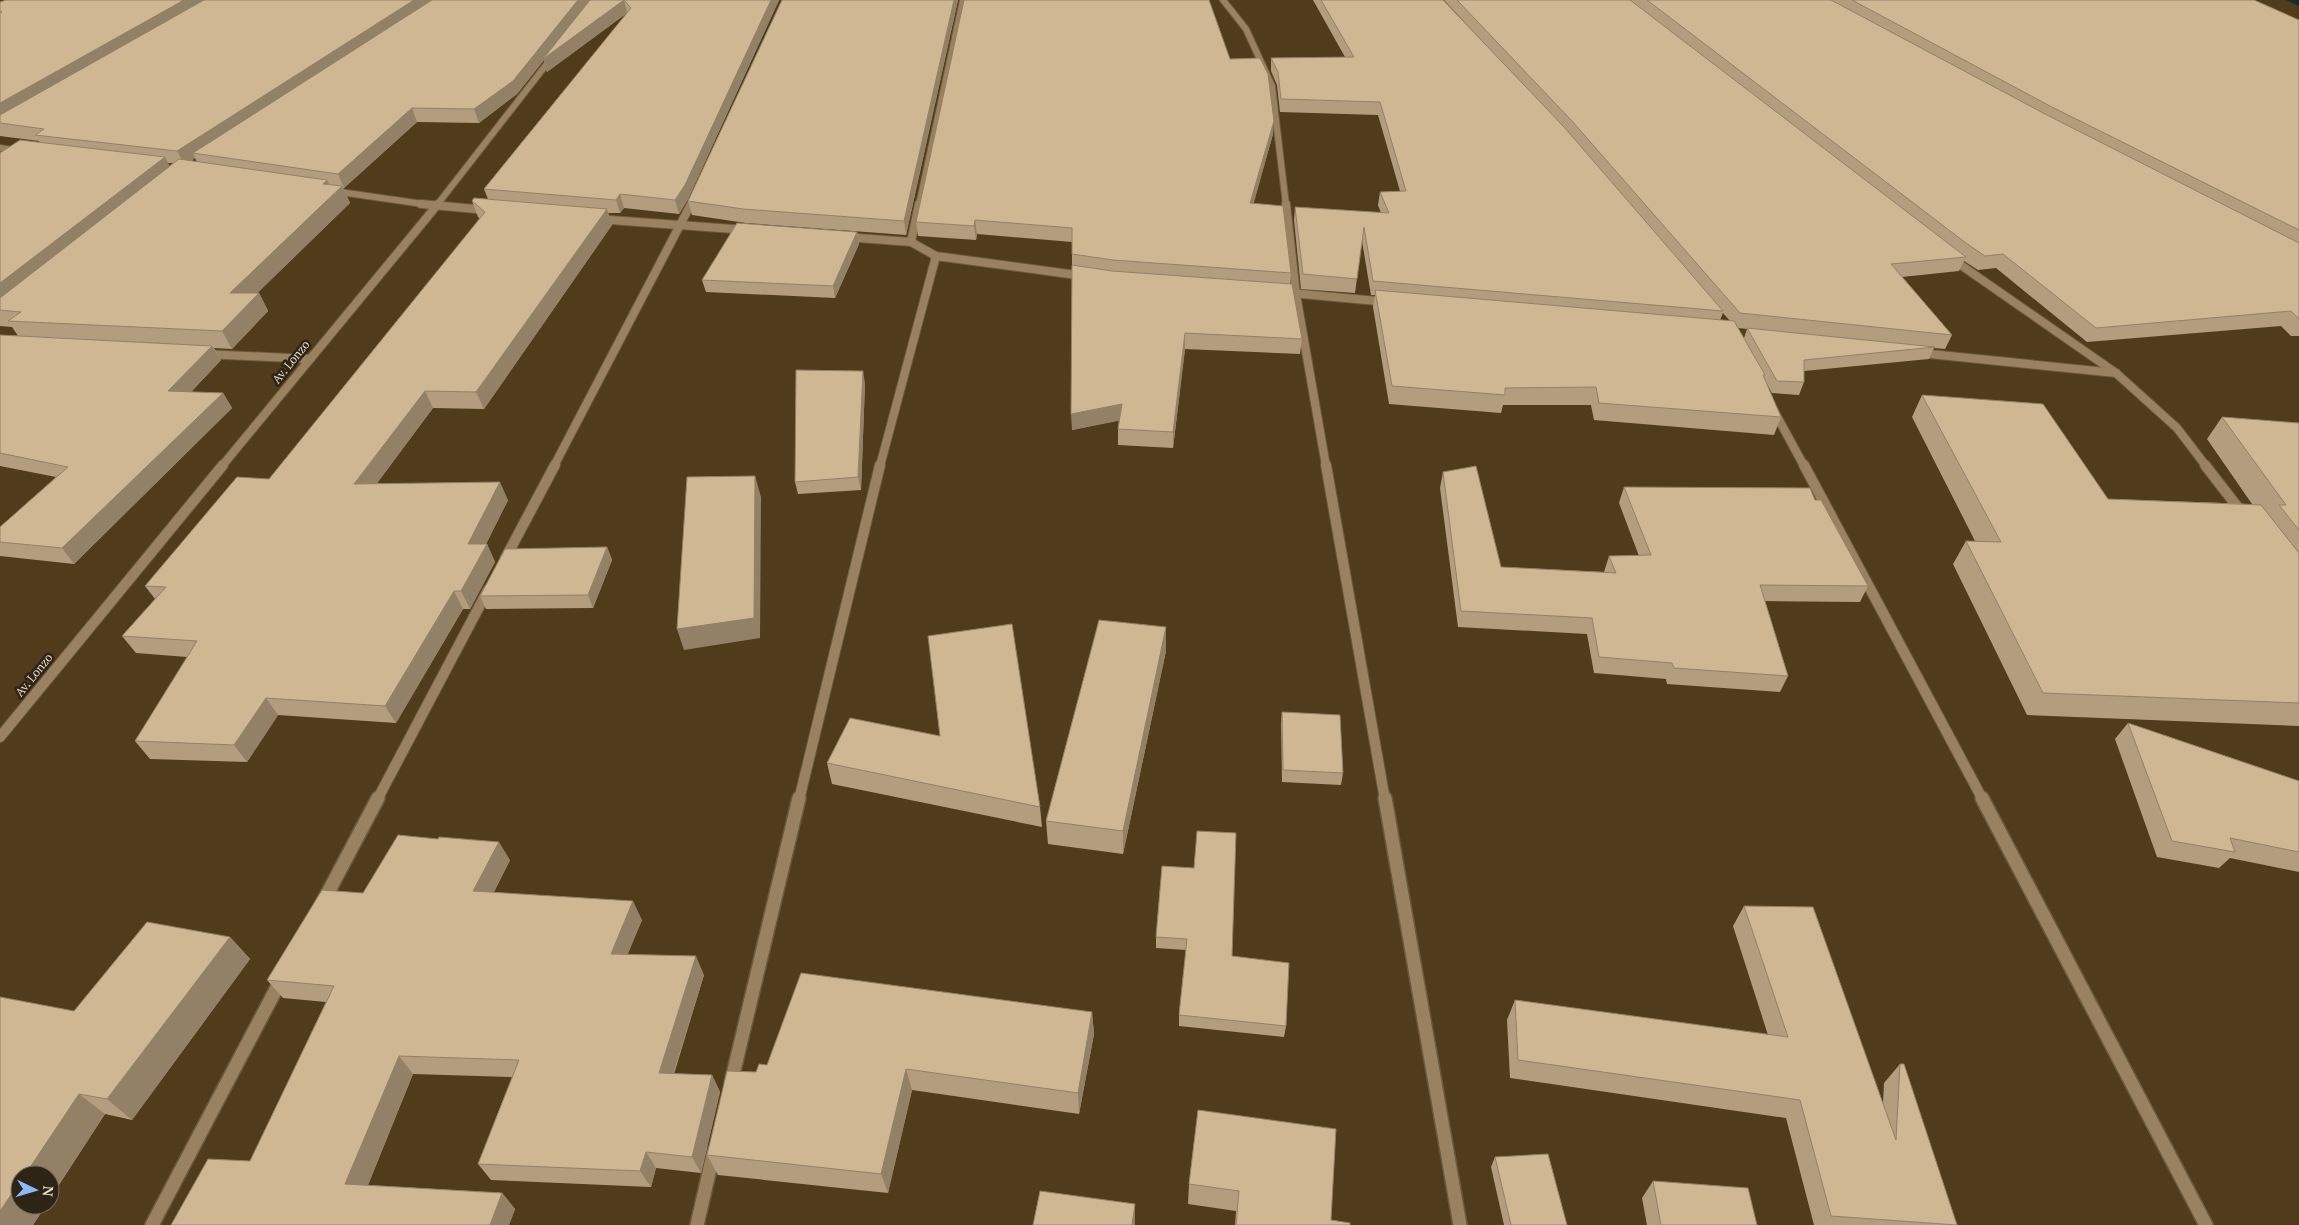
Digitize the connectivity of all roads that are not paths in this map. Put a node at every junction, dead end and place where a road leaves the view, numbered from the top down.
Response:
1 (963, 0) edge
2 (1223, 0) edge
3 (561, 46) edge
4 (0, 148) edge
5 (29, 152) edge
6 (320, 190) edge
7 (698, 190) edge
8 (436, 206) junction
9 (495, 211) edge
10 (593, 219) edge
11 (681, 226) junction
12 (751, 230) edge
13 (841, 237) edge
14 (910, 242) junction
15 (936, 256) junction
16 (1948, 256) edge
17 (1093, 277) edge
18 (1267, 291) edge
19 (1296, 294) junction
20 (1395, 303) edge
21 (1909, 352) edge
22 (194, 353) edge
23 (310, 359) junction
24 (2116, 373) junction
25 (1768, 399) edge
26 (2246, 519) edge
27 (0, 737) edge
28 (319, 909) edge
29 (286, 971) edge
30 (729, 1090) edge
31 (717, 1138) edge
32 (152, 1225) edge
33 (697, 1225) edge
34 (1460, 1225) edge
35 (2206, 1225) edge

1 - 14 street
2 - 19 street
3 - 8 street, Av. Lonzo
4 - 5 street
6 - 8 street
7 - 11 street
8 - 9 street
8 - 23 street, Av. Lonzo
10 - 11 street
11 - 12 street
11 - 28 street
13 - 14 street
14 - 15 street
15 - 17 street
15 - 30 street
16 - 24 street
18 - 19 street
19 - 20 street
19 - 34 street
21 - 24 street
22 - 23 street
23 - 27 street, Av. Lonzo
24 - 26 street
25 - 35 street
29 - 32 street
31 - 33 street

